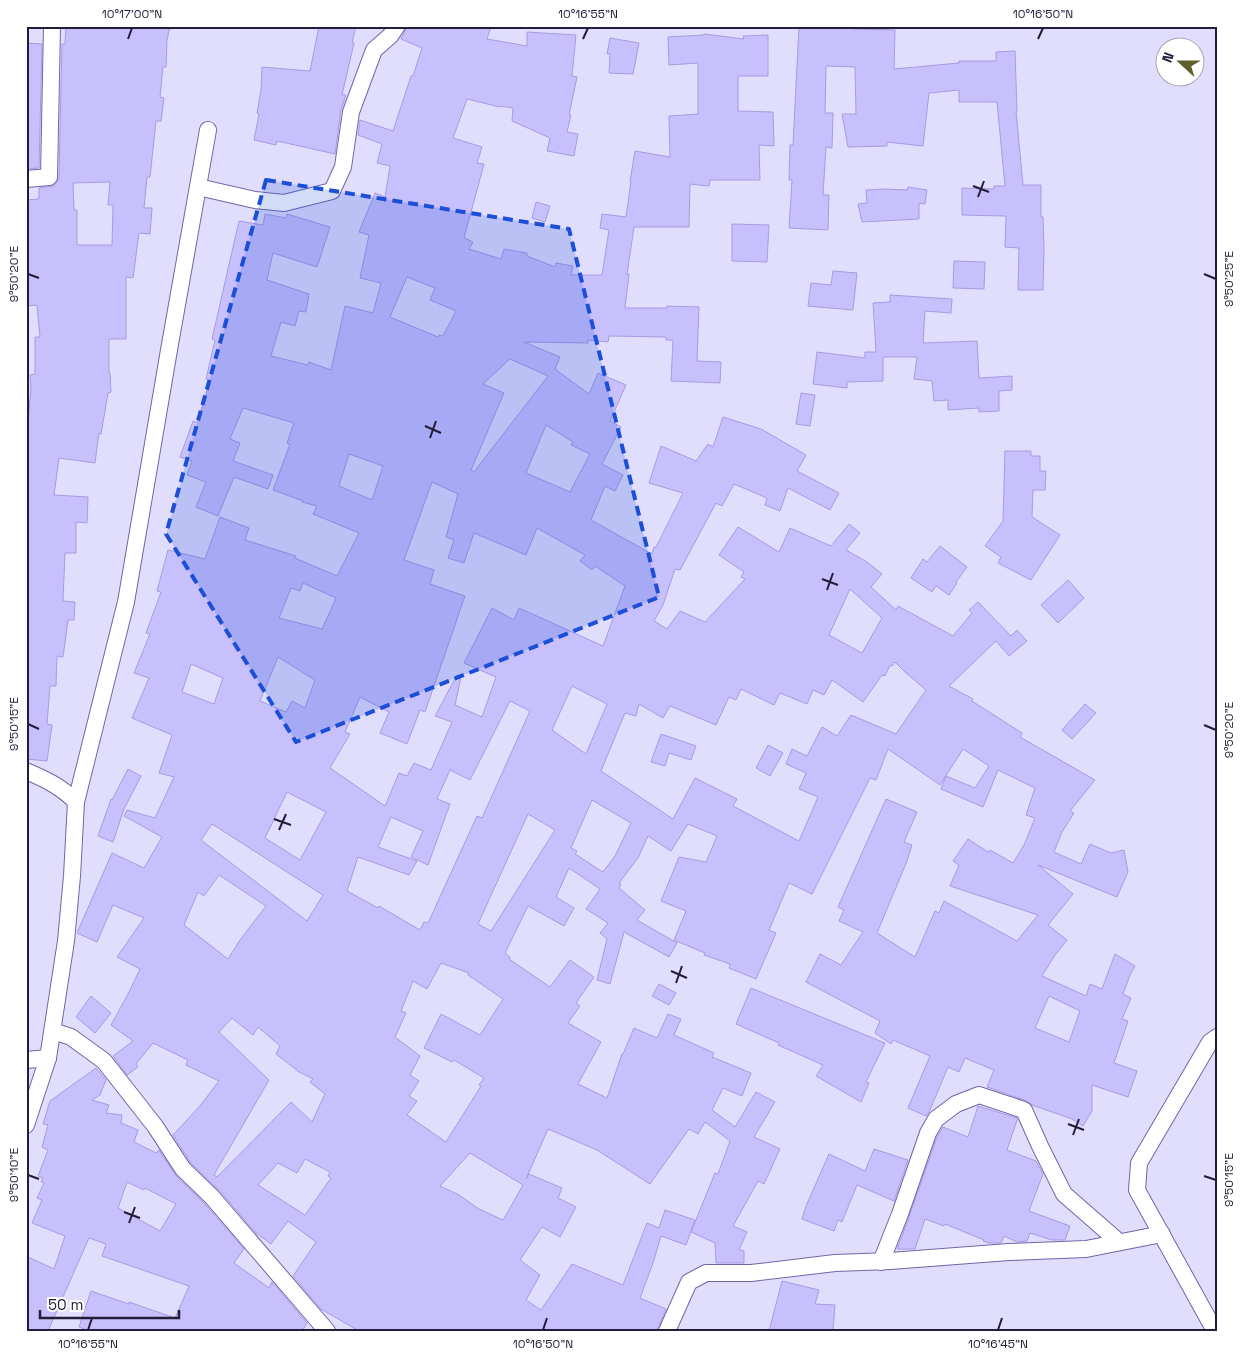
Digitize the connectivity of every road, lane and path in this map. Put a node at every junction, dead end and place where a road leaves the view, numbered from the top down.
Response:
1 (52, 26) edge
2 (397, 26) edge
3 (208, 130) dead end
4 (26, 179) edge
5 (198, 186) junction
6 (26, 771) edge
7 (76, 802) junction
8 (53, 1031) junction
9 (1217, 1037) edge
10 (48, 1058) junction
11 (26, 1060) edge
12 (26, 1125) edge
13 (1162, 1234) junction
14 (1119, 1242) junction
15 (881, 1262) junction
16 (327, 1331) edge
17 (667, 1331) edge
18 (1215, 1331) edge

1 - 4 street
2 - 5 street
3 - 5 street
5 - 7 street
6 - 7 street
7 - 8 street
8 - 10 street
8 - 16 street
9 - 13 street
10 - 11 street
10 - 12 street
13 - 14 street
13 - 18 street
14 - 15 street
14 - 15 street
15 - 17 street

